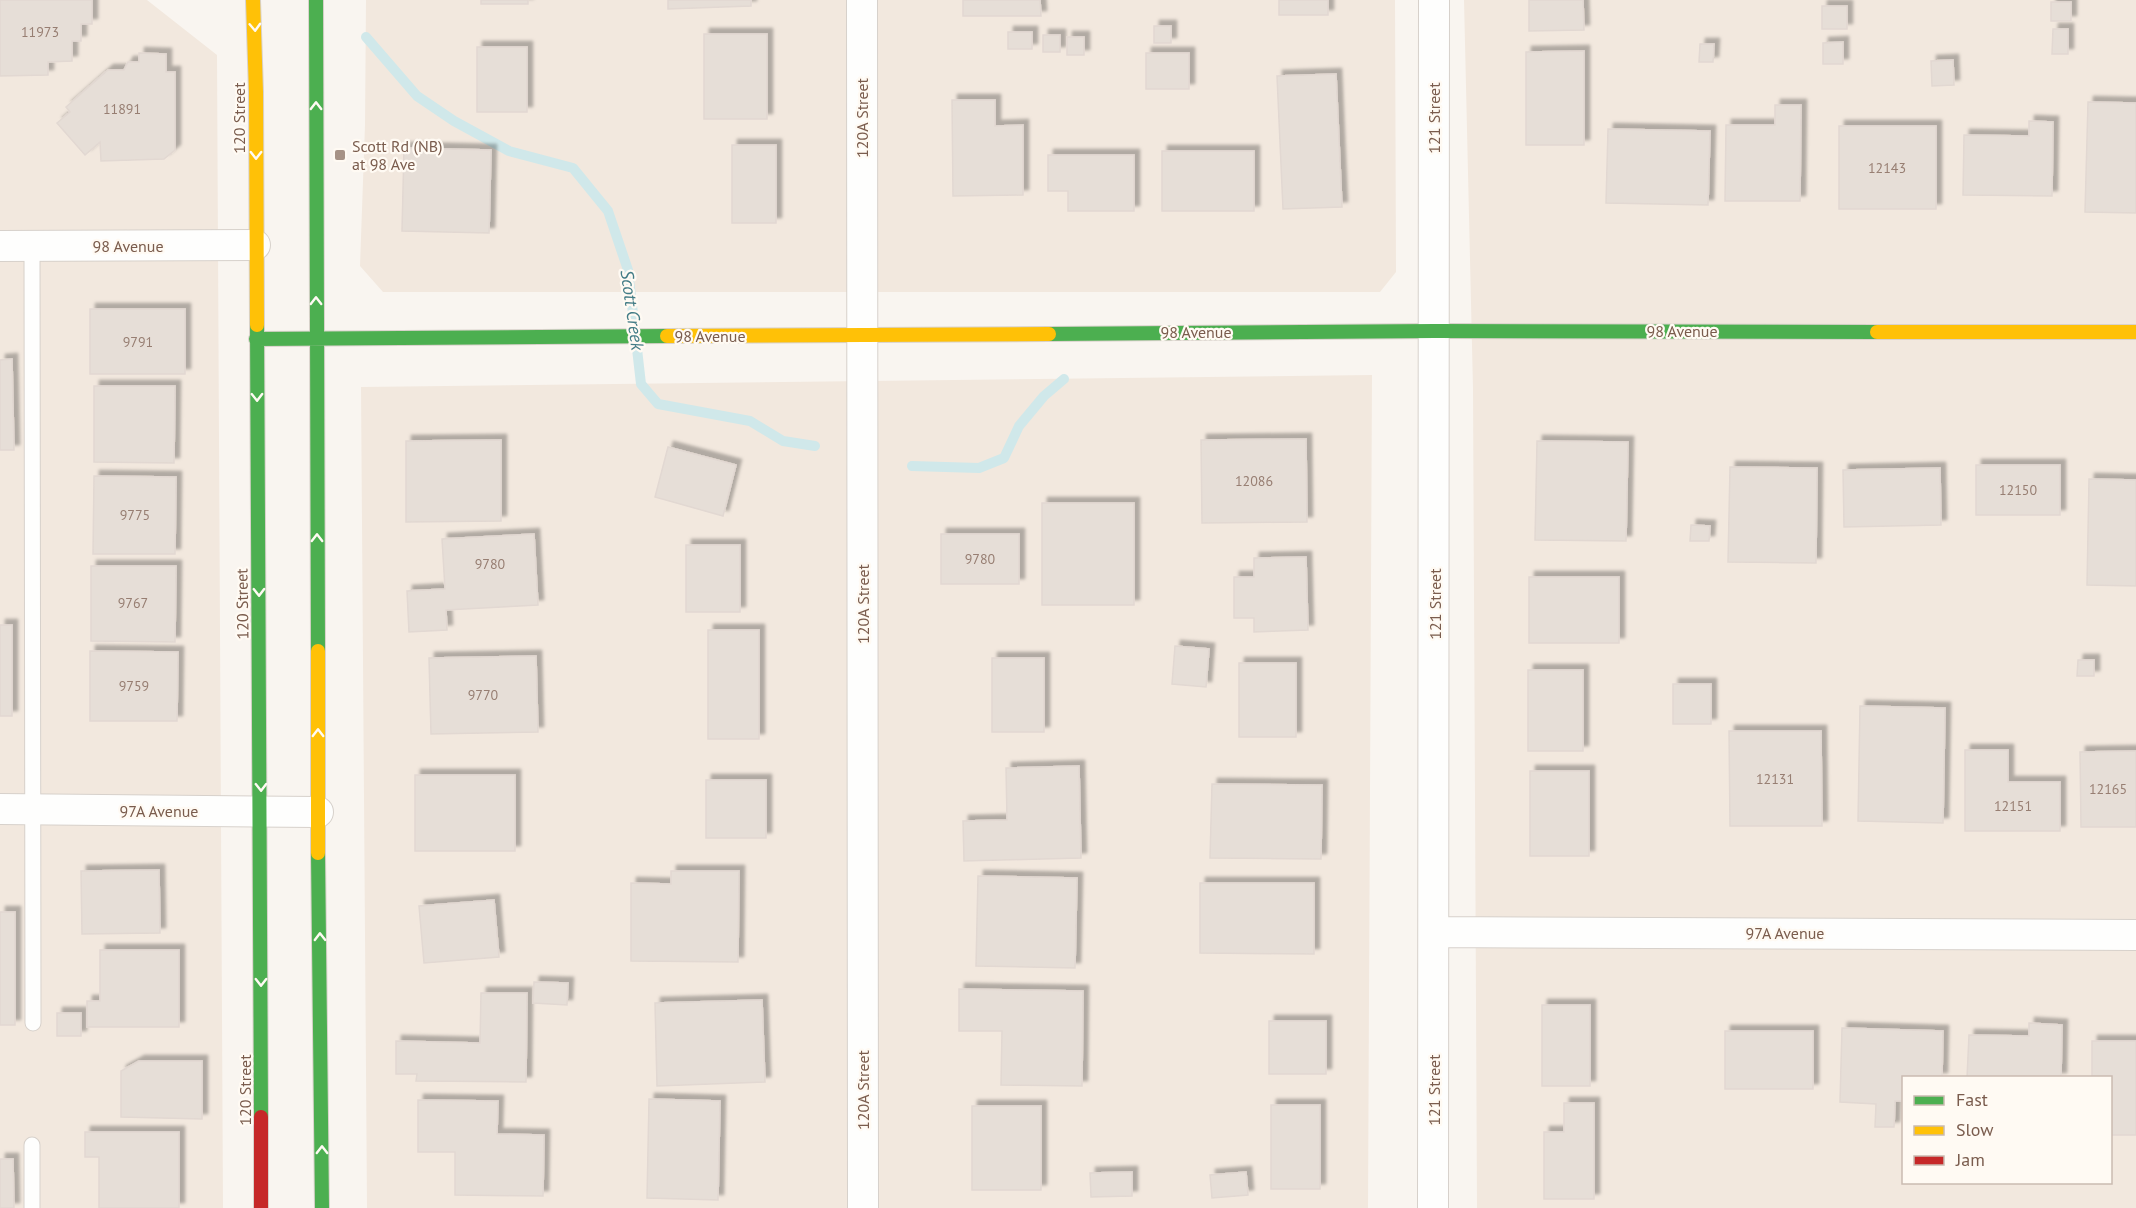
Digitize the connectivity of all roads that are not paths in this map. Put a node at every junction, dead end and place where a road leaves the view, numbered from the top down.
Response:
1 (254, 0) edge
2 (316, 0) edge
3 (862, 0) edge
4 (1434, 0) edge
5 (255, 245) junction
6 (0, 246) edge
7 (32, 247) junction
8 (1435, 331) junction
9 (2136, 332) edge
10 (862, 334) junction
11 (256, 339) junction
12 (316, 339) junction
13 (0, 809) edge
14 (33, 810) junction
15 (261, 811) junction
16 (318, 812) junction
17 (1434, 932) junction
18 (2136, 935) edge
19 (33, 1023) dead end
20 (32, 1145) dead end
21 (32, 1208) edge
22 (261, 1208) edge
23 (322, 1208) edge
24 (862, 1208) edge
25 (1433, 1208) edge

1 -> 5 main road, 120 Street
12 -> 2 main road
3 - 10 street, 120A Street
4 - 8 street, 121 Street
5 - 7 street, 98 Avenue
5 - 11 main road, 120 Street
6 - 7 street, 98 Avenue
7 - 14 lane
8 - 9 main road, 98 Avenue
8 - 10 main road, 98 Avenue
8 - 17 street, 121 Street
10 - 12 main road, 98 Avenue
10 - 24 street, 120A Street
11 - 12 main road, 98 Avenue
11 -> 15 main road, 120 Street
16 -> 12 main road
13 - 14 street, 97A Avenue
14 - 15 street, 97A Avenue
14 - 19 lane
15 - 16 street, 97A Avenue
15 -> 22 main road, 120 Street
23 -> 16 main road
17 - 18 street, 97A Avenue
17 - 25 street, 121 Street
20 - 21 lane

